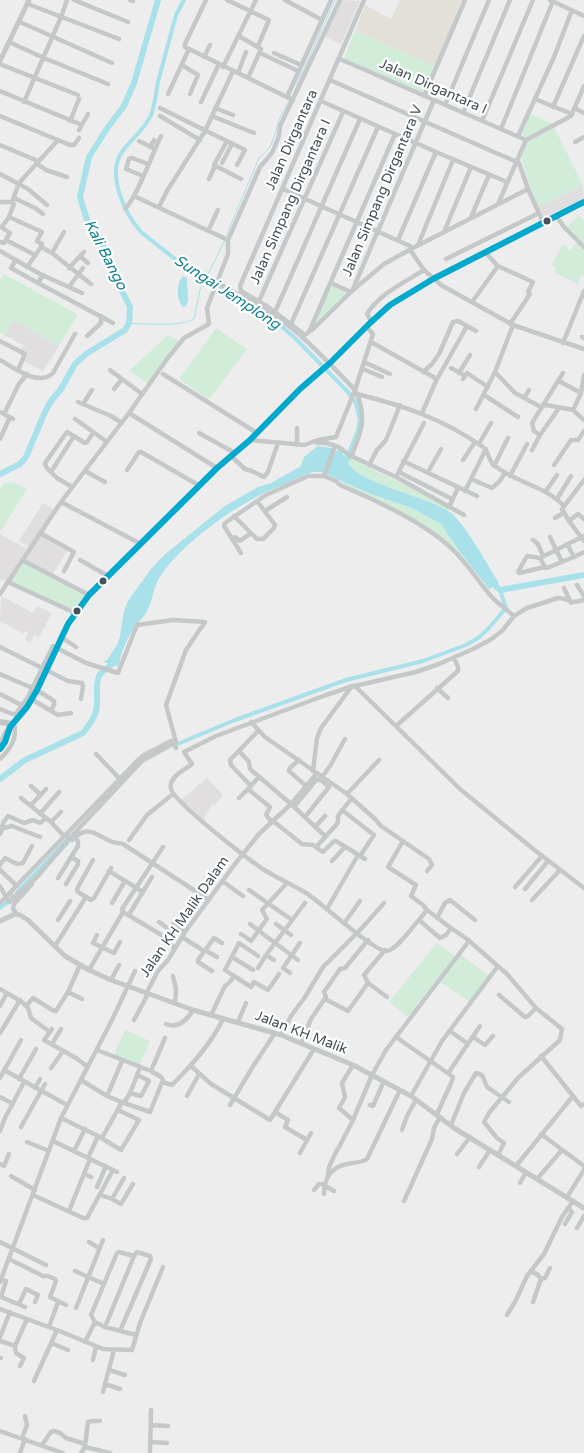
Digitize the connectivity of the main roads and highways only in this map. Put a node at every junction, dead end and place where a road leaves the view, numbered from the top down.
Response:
1 (584, 202) edge
2 (0, 722) edge
3 (10, 725) junction
4 (9, 738) junction
5 (0, 749) edge
6 (0, 755) edge

1 - 3 main road
2 - 3 main road
3 - 4 main road
4 - 5 main road
4 - 6 main road

